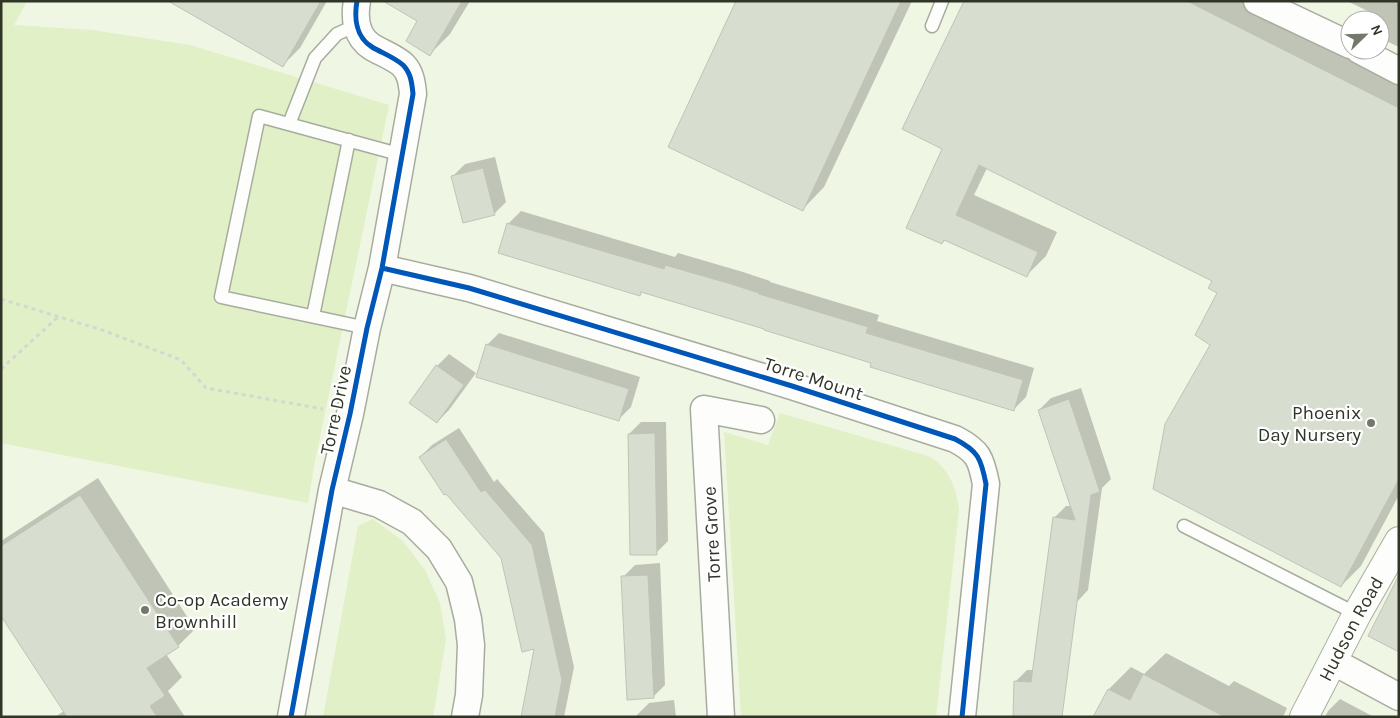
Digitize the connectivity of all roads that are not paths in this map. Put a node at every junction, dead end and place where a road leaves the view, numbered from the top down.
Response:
1 (942, 1) edge
2 (1257, 1) edge
3 (357, 13) edge
4 (932, 26) dead end
5 (1340, 40) edge
6 (1378, 60) edge
7 (1399, 71) edge
8 (289, 124) junction
9 (349, 140) junction
10 (402, 155) junction
11 (382, 268) junction
12 (313, 316) junction
13 (367, 328) junction
14 (761, 420) dead end
15 (332, 490) junction
16 (1184, 526) dead end
17 (1396, 551) edge
18 (1357, 614) junction
19 (1334, 662) junction
20 (1399, 697) edge
21 (291, 717) edge
22 (465, 717) edge
23 (721, 717) edge
24 (962, 717) edge
25 (1304, 717) edge

1 - 4 lane
2 - 5 street
3 - 8 lane
3 - 10 street, Torre Drive
6 - 7 street
8 - 9 lane
8 - 12 lane
9 - 10 lane
9 - 12 lane
10 - 11 street, Torre Drive
11 - 13 street, Torre Drive
11 - 24 street, Torre Mount
12 - 13 lane
13 - 15 street, Torre Drive
14 - 23 street, Torre Grove
15 - 21 street, Torre Drive
15 - 22 street
16 - 18 lane
17 - 18 street, Hudson Road
18 - 19 street, Hudson Road
19 - 20 street
19 - 25 street, Hudson Road

